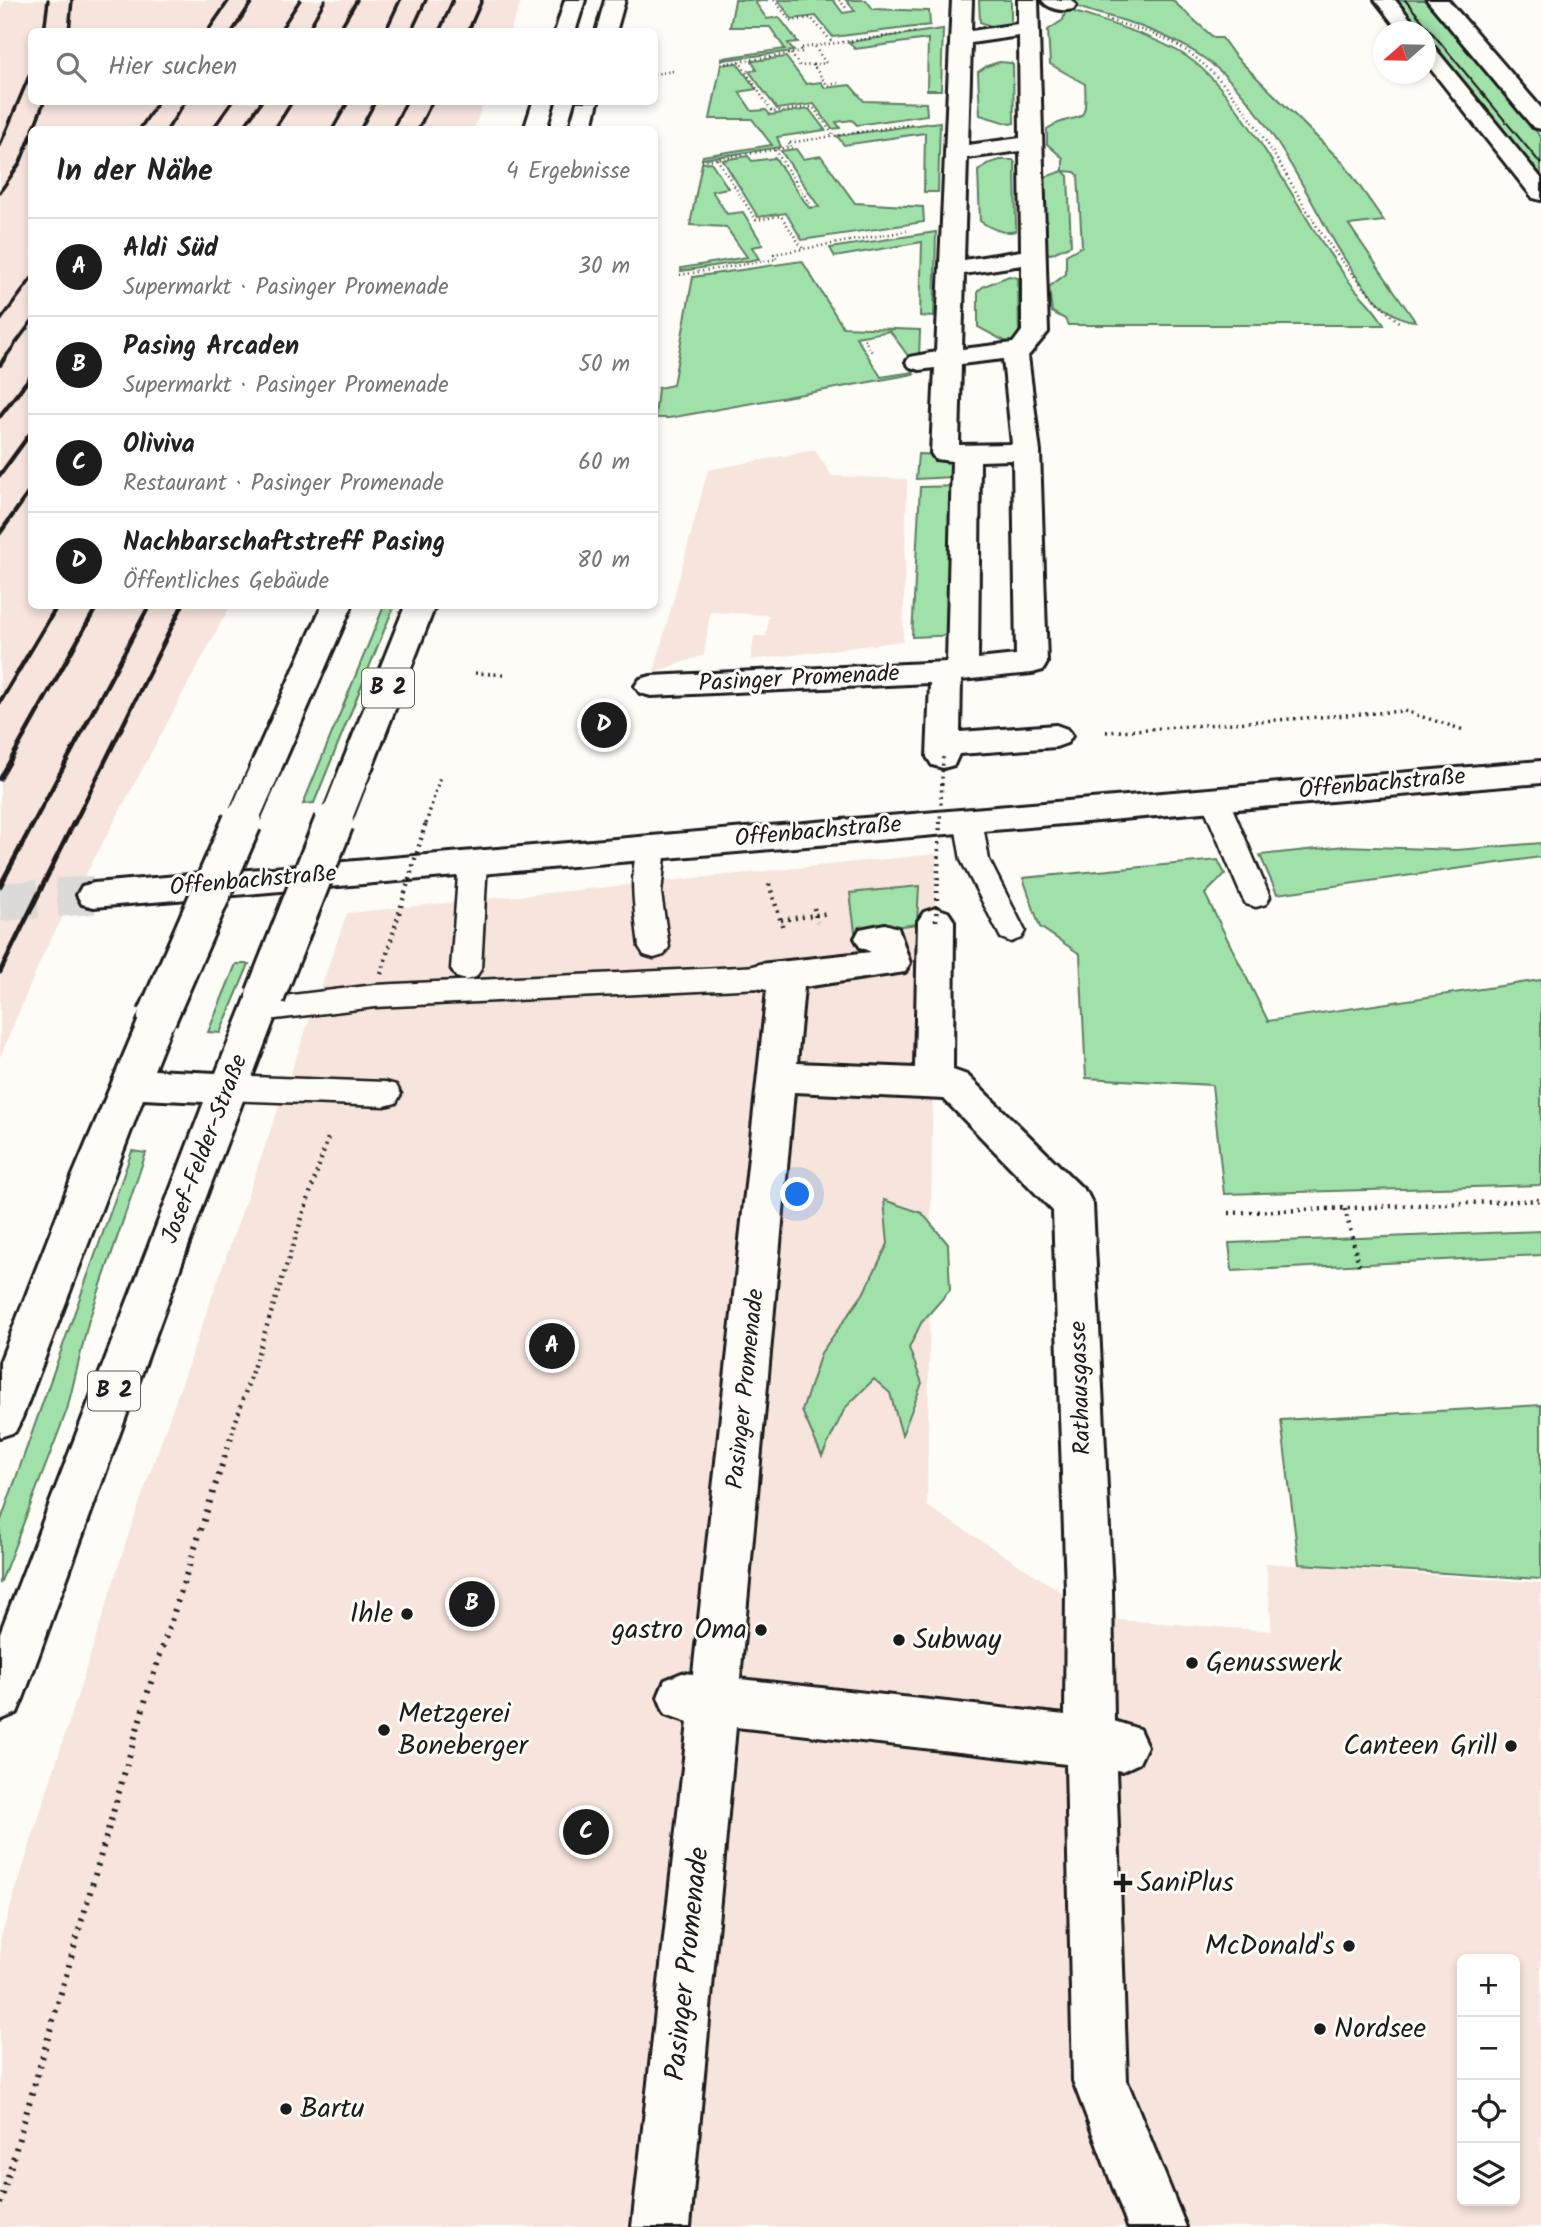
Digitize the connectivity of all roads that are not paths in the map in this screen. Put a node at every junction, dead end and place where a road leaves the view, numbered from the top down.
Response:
1 (575, 0) edge
2 (615, 0) edge
3 (1028, 0) edge
4 (1385, 0) edge
5 (1437, 0) edge
6 (962, 21) edge
7 (1401, 21) edge
8 (566, 28) edge
9 (607, 28) edge
10 (1028, 29) junction
11 (931, 30) road end
12 (1436, 62) edge
13 (542, 105) edge
14 (586, 105) edge
15 (958, 117) junction
16 (927, 122) road end
17 (1541, 122) edge
18 (535, 126) edge
19 (581, 126) edge
20 (1031, 143) junction
21 (956, 153) junction
22 (1541, 193) edge
23 (952, 223) junction
24 (924, 228) road end
25 (1034, 256) junction
26 (951, 269) junction
27 (1015, 350) junction
28 (947, 358) junction
29 (919, 362) dead end
30 (966, 452) junction
31 (1026, 452) junction
32 (336, 609) edge
33 (419, 609) edge
34 (954, 671) junction
35 (651, 686) dead end
36 (1056, 736) road end
37 (1541, 772) edge
38 (1214, 798) junction
39 (968, 819) junction
40 (652, 847) junction
41 (473, 862) junction
42 (94, 895) tunnel mouth
43 (1256, 897) dead end
44 (1011, 931) dead end
45 (885, 937) dead end
46 (654, 947) dead end
47 (778, 964) junction
48 (466, 968) dead end
49 (262, 1003) junction
50 (778, 1077) junction
51 (129, 1084) junction
52 (944, 1085) junction
53 (228, 1088) junction
54 (384, 1094) dead end
55 (0, 1418) edge
56 (0, 1696) edge
57 (698, 1699) junction
58 (1106, 1744) junction
59 (661, 2227) edge
60 (1157, 2227) edge

1 - 8 street
2 - 9 street
3 - 10 street
4 - 7 street
5 - 17 street
6 - 10 street
6 - 11 street
6 - 15 street
10 - 20 street
12 - 22 street
13 - 18 street
14 - 19 street
15 - 16 street
15 - 21 street
20 - 21 street
20 - 25 street
21 - 23 street
23 - 24 street
23 - 26 street
25 - 26 street
25 - 27 street
26 - 28 street
27 - 28 street
27 - 31 street, Pasinger Promenade
28 - 29 street
28 - 30 street
30 - 31 street
30 - 34 street
31 - 34 street, Pasinger Promenade
32 - 51 street, bridge
33 - 49 street, Josef-Felder-Straße / B 2, bridge
34 - 35 street, Pasinger Promenade
34 - 36 street
37 - 38 street, Offenbachstraße
38 - 39 street, Offenbachstraße
38 - 43 lane
39 - 40 street, Offenbachstraße
39 - 44 lane
40 - 41 street, Offenbachstraße
40 - 46 lane
41 - 42 street, Offenbachstraße
41 - 48 lane
45 - 47 street
47 - 49 lane
47 - 50 street, Pasinger Promenade
49 - 53 street, Josef-Felder-Straße / B 2
50 - 52 street
50 - 57 street, Pasinger Promenade
51 - 53 street
51 - 55 street
52 - 52 street
52 - 58 street, Rathausgasse
53 - 54 lane
53 - 56 street, Josef-Felder-Straße / B 2
57 - 58 street
57 - 59 street, Pasinger Promenade
58 - 60 street

